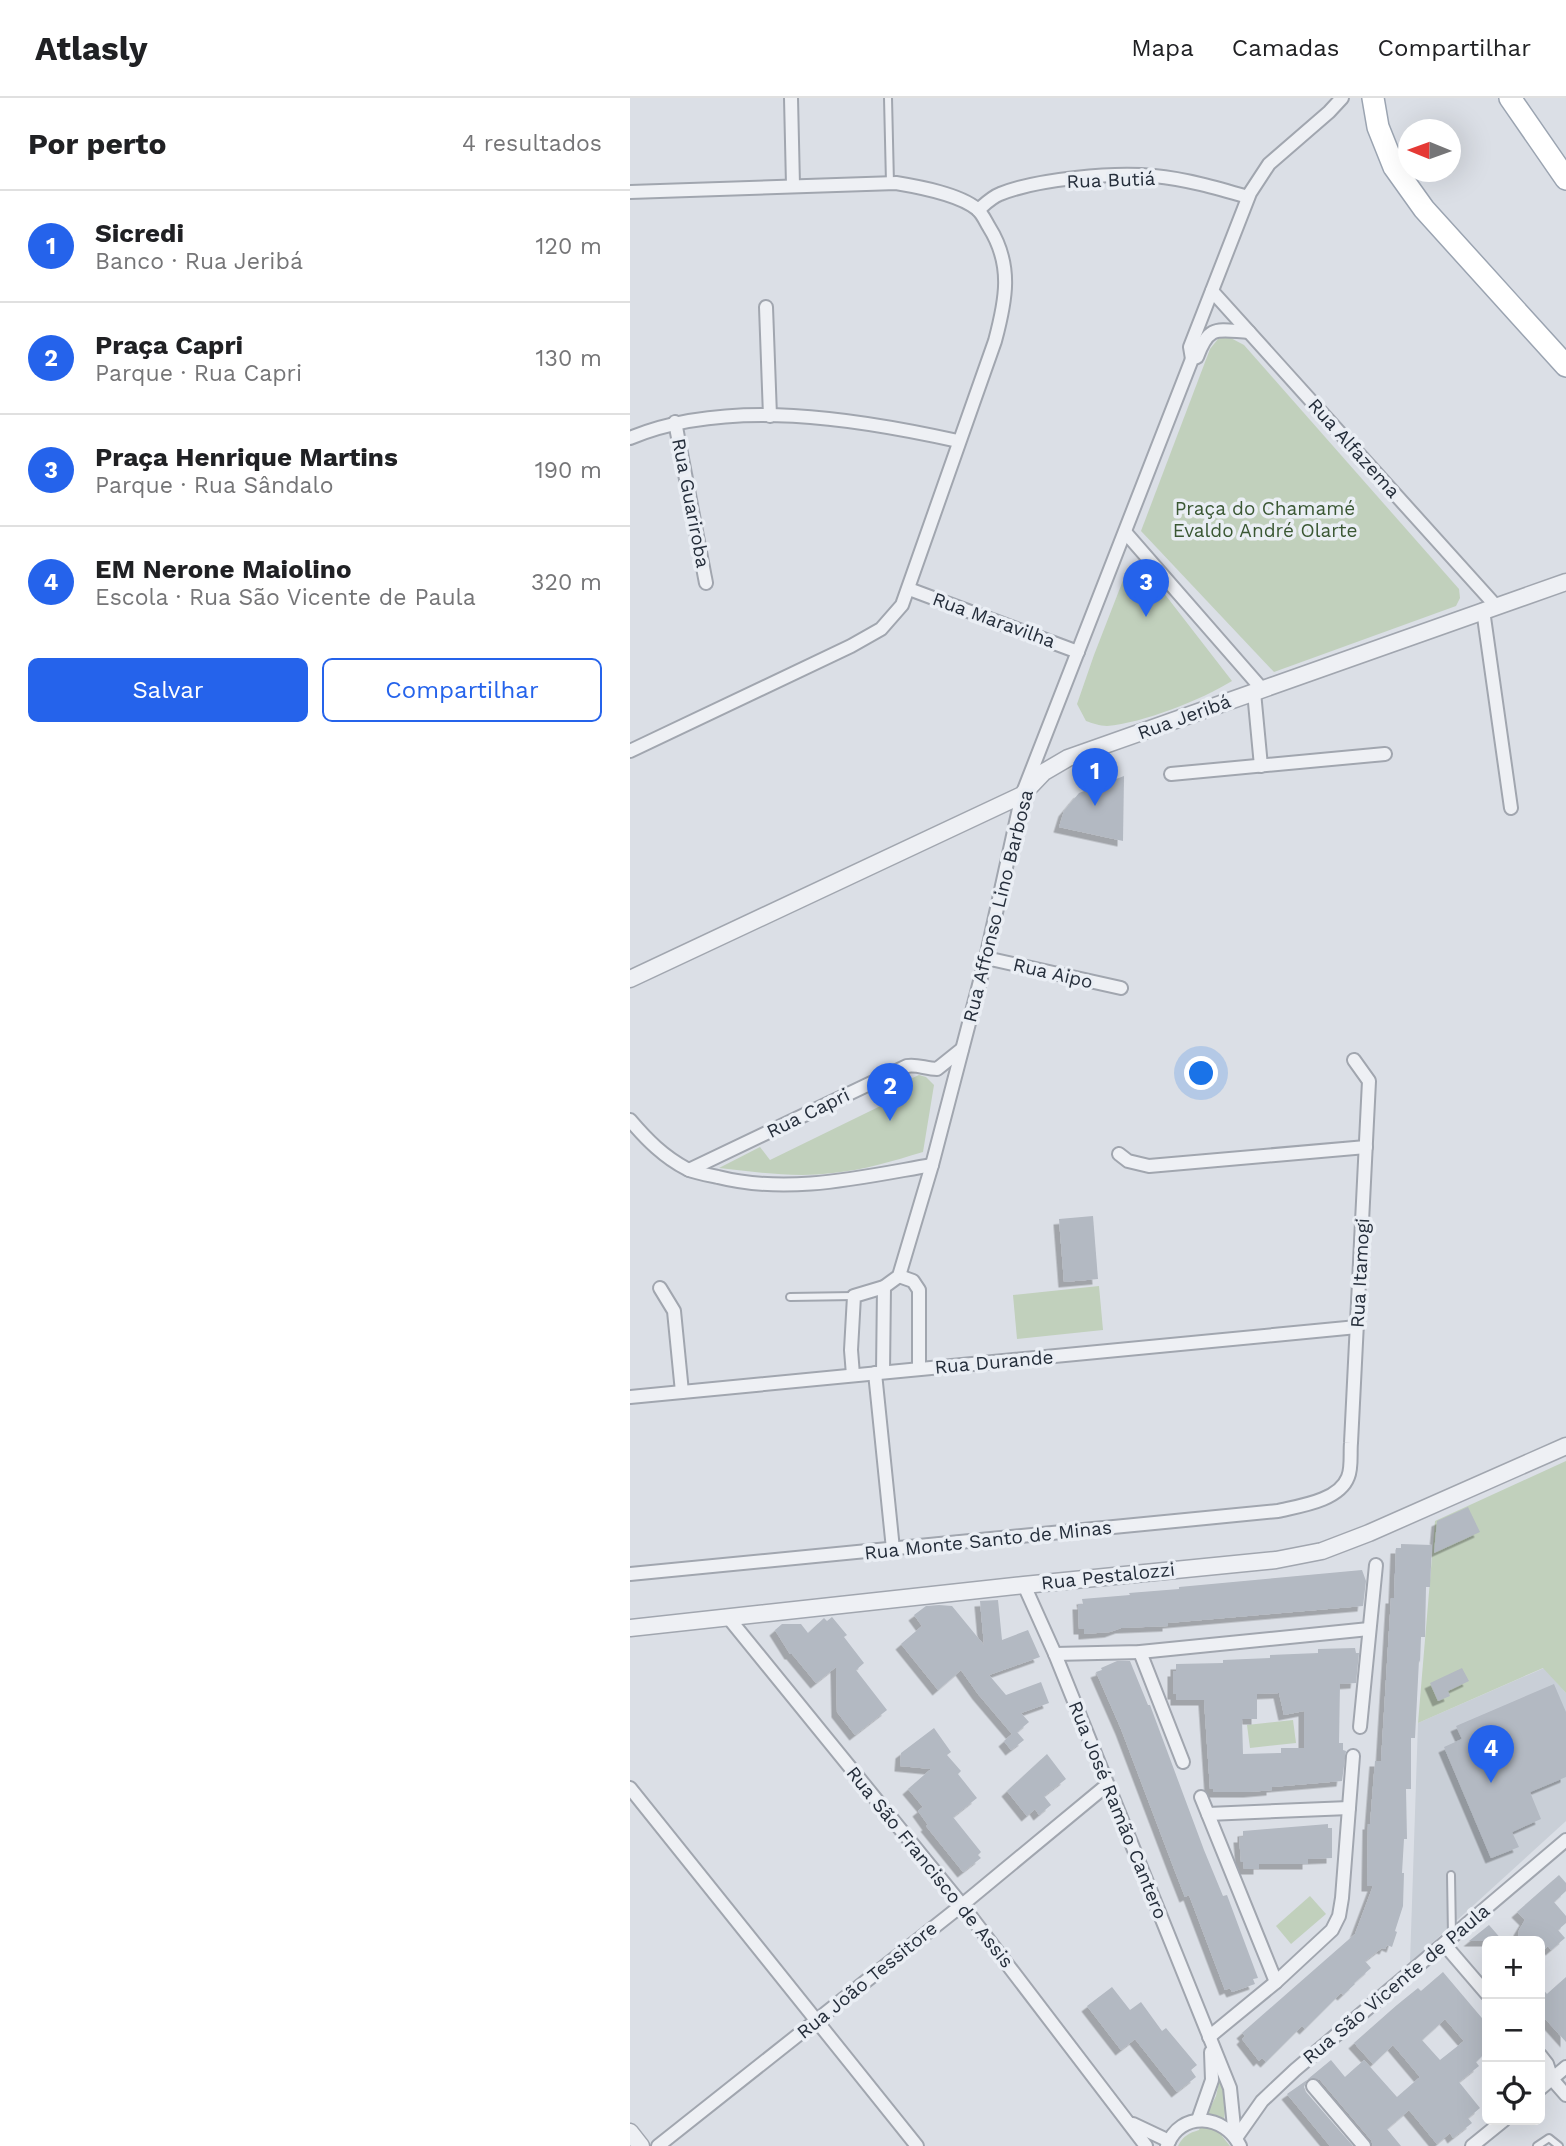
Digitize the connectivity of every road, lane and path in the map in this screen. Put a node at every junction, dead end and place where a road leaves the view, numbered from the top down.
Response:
1 (791, 98) edge
2 (888, 98) edge
3 (1342, 98) edge
4 (1373, 98) edge
5 (1510, 98) edge
6 (1566, 179) edge
7 (890, 183) junction
8 (793, 185) junction
9 (630, 192) edge
10 (1248, 197) junction
11 (978, 210) junction
12 (1212, 291) junction
13 (766, 306) dead end
14 (1249, 332) junction
15 (1192, 359) junction
16 (1566, 366) edge
17 (770, 415) junction
18 (675, 422) junction
19 (630, 438) edge
20 (958, 441) junction
21 (1125, 532) junction
22 (1566, 582) edge
23 (706, 583) dead end
24 (909, 589) junction
25 (1490, 608) junction
26 (1078, 652) junction
27 (1258, 690) junction
28 (630, 751) edge
29 (1385, 754) dead end
30 (1261, 766) junction
31 (1171, 774) dead end
32 (1023, 795) junction
33 (1510, 808) dead end
34 (986, 958) junction
35 (630, 979) edge
36 (1121, 988) dead end
37 (962, 1049) junction
38 (1354, 1060) dead end
39 (630, 1120) edge
40 (1366, 1147) junction
41 (1119, 1154) dead end
42 (932, 1164) junction
43 (689, 1170) junction
44 (901, 1270) junction
45 (884, 1287) junction
46 (660, 1288) dead end
47 (854, 1296) junction
48 (790, 1297) dead end
49 (1357, 1327) junction
50 (919, 1369) junction
51 (879, 1373) junction
52 (853, 1375) junction
53 (682, 1392) junction
54 (630, 1396) edge
55 (1566, 1446) edge
56 (1341, 1488) joint
57 (893, 1549) junction
58 (1376, 1565) dead end
59 (630, 1574) edge
60 (1024, 1584) junction
61 (727, 1616) junction
62 (630, 1628) edge
63 (1368, 1629) junction
64 (1140, 1652) junction
65 (1055, 1654) junction
66 (1360, 1727) dead end
67 (1353, 1756) dead end
68 (1183, 1762) dead end
69 (1107, 1785) junction
70 (630, 1788) edge
71 (1201, 1797) dead end
72 (1349, 1808) junction
73 (1208, 1814) junction
74 (1566, 1840) edge
75 (1451, 1875) dead end
76 (962, 1905) junction
77 (1448, 1941) junction
78 (1276, 1982) junction
79 (1482, 1987) edge
80 (817, 2020) junction
81 (1209, 2037) junction
82 (1545, 2061) edge
83 (1566, 2067) edge
84 (1552, 2079) junction
85 (1545, 2085) edge
86 (1313, 2086) dead end
87 (1566, 2095) edge
88 (1198, 2120) junction
89 (1129, 2122) junction
90 (1498, 2125) edge
91 (630, 2132) edge
92 (1237, 2140) edge
93 (1168, 2144) edge
94 (641, 2146) edge
95 (658, 2146) edge
96 (917, 2146) edge
97 (1146, 2146) edge
98 (1364, 2146) edge
99 (1472, 2146) edge
100 (1537, 2146) edge
101 (1559, 2146) edge

1 - 8 street
2 - 7 lane
3 - 10 street, Rua Affonso Lino Barbosa
4 - 16 main road
5 - 6 main road
7 - 8 street
7 - 11 street
8 - 9 street
10 - 11 street, Rua Butiá
10 - 12 street, Rua Affonso Lino Barbosa
11 - 20 street
12 - 14 street, Rua Alfazema
12 - 15 street, Rua Affonso Lino Barbosa
13 - 17 street
14 - 15 street, Rua Affonso Lino Barbosa
14 - 25 street, Rua Alfazema
15 - 21 street, Rua Affonso Lino Barbosa
17 - 18 street
17 - 20 street
18 - 19 street
18 - 23 street, Rua Guariroba
20 - 24 street
21 - 26 street, Rua Affonso Lino Barbosa
21 - 27 street
22 - 25 street, Rua Jeribá
24 - 26 street, Rua Maravilha
24 - 28 street
25 - 27 street, Rua Jeribá
25 - 33 street
26 - 32 street, Rua Affonso Lino Barbosa
27 - 30 street
27 - 32 street, Rua Jeribá
29 - 30 street
30 - 31 street
32 - 34 street, Rua Affonso Lino Barbosa
32 - 35 street, Rua Jeribá
34 - 36 street, Rua Aipo
34 - 37 street, Rua Affonso Lino Barbosa
37 - 42 street, Rua Affonso Lino Barbosa
37 - 43 street, Rua Capri
38 - 40 street, Rua Itamogi
39 - 43 street
40 - 41 street
40 - 49 street, Rua Itamogi
42 - 43 street
42 - 44 street, Rua Affonso Lino Barbosa
44 - 45 street
44 - 50 street
45 - 47 street
45 - 51 street
46 - 53 street
47 - 48 lane
47 - 52 street
49 - 50 street, Rua Durande
49 - 56 street, Rua Itamogi
50 - 51 street, Rua Durande
51 - 52 street, Rua Durande
51 - 57 street
52 - 53 street, Rua Durande
53 - 54 street, Rua Durande
55 - 60 street, Rua Pestalozzi
56 - 57 street, Rua Monte Santo de Minas
57 - 59 street, Rua Monte Santo de Minas
58 - 63 street
60 - 61 street, Rua Pestalozzi
60 - 65 street, Rua José Ramão Cantero
61 - 62 street, Rua Pestalozzi
61 - 76 street, Rua São Francisco de Assis
63 - 64 street
63 - 66 street
64 - 65 street
64 - 68 street
65 - 69 street, Rua José Ramão Cantero
67 - 72 street
69 - 76 street, Rua João Tessitore
69 - 81 street, Rua José Ramão Cantero
70 - 80 street
71 - 73 street
72 - 73 street
72 - 78 street
73 - 78 street
74 - 77 street, Rua São Vicente de Paula
75 - 77 lane
76 - 80 street, Rua João Tessitore
76 - 89 street, Rua São Francisco de Assis
77 - 79 street
77 - 92 street, Rua São Vicente de Paula
78 - 81 street
80 - 95 street, Rua João Tessitore
80 - 96 street
81 - 88 street
81 - 92 street, Rua José Ramão Cantero
82 - 84 street
83 - 84 street
84 - 85 street
84 - 87 street
86 - 98 street
88 - 92 street
88 - 93 street
89 - 93 street, Rua São Francisco de Assis
89 - 97 street, Rua São Francisco de Assis
90 - 99 street
91 - 94 street
100 - 101 lane

